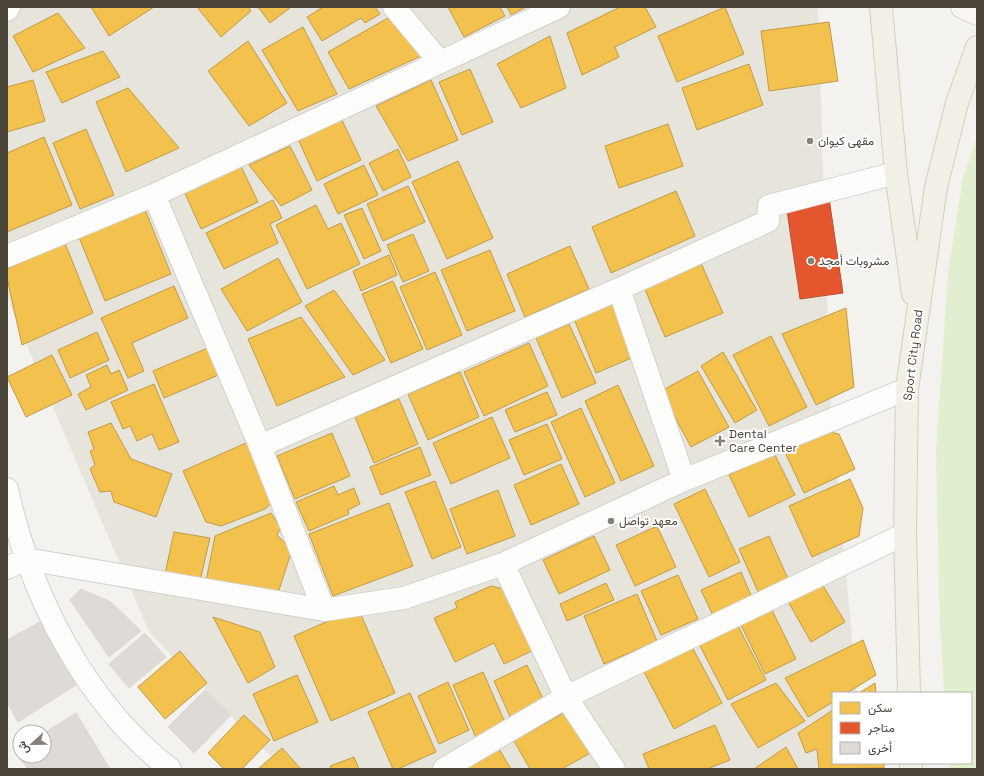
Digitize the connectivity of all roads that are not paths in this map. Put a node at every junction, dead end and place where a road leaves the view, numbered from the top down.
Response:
1 (9, 7) edge
2 (394, 7) edge
3 (559, 7) edge
4 (881, 7) edge
5 (962, 7) edge
6 (7, 10) edge
7 (977, 14) edge
8 (977, 47) edge
9 (440, 62) junction
10 (896, 173) junction
11 (154, 195) junction
12 (7, 256) edge
13 (618, 289) junction
14 (917, 321) junction
15 (906, 389) junction
16 (260, 446) junction
17 (684, 480) junction
18 (7, 489) edge
19 (905, 534) junction
20 (16, 564) edge
21 (503, 564) junction
22 (324, 610) junction
23 (909, 692) edge
24 (566, 696) junction
25 (170, 769) edge
26 (444, 769) edge
27 (614, 769) edge

1 - 6 street
2 - 9 street
3 - 9 street
4 - 10 main road
5 - 7 main road
8 - 14 main road, Sport City Road
9 - 11 street
10 - 13 street
10 - 14 main road
11 - 12 street
11 - 16 street
13 - 16 street
13 - 17 street
14 - 15 main road, Sport City Road
15 - 17 street
15 - 19 main road, Sport City Road
16 - 22 street
17 - 21 street
18 - 20 street
19 - 23 main road, Sport City Road
19 - 24 street
20 - 22 street
20 - 25 street
21 - 22 street
21 - 24 street
24 - 26 street
24 - 27 street

